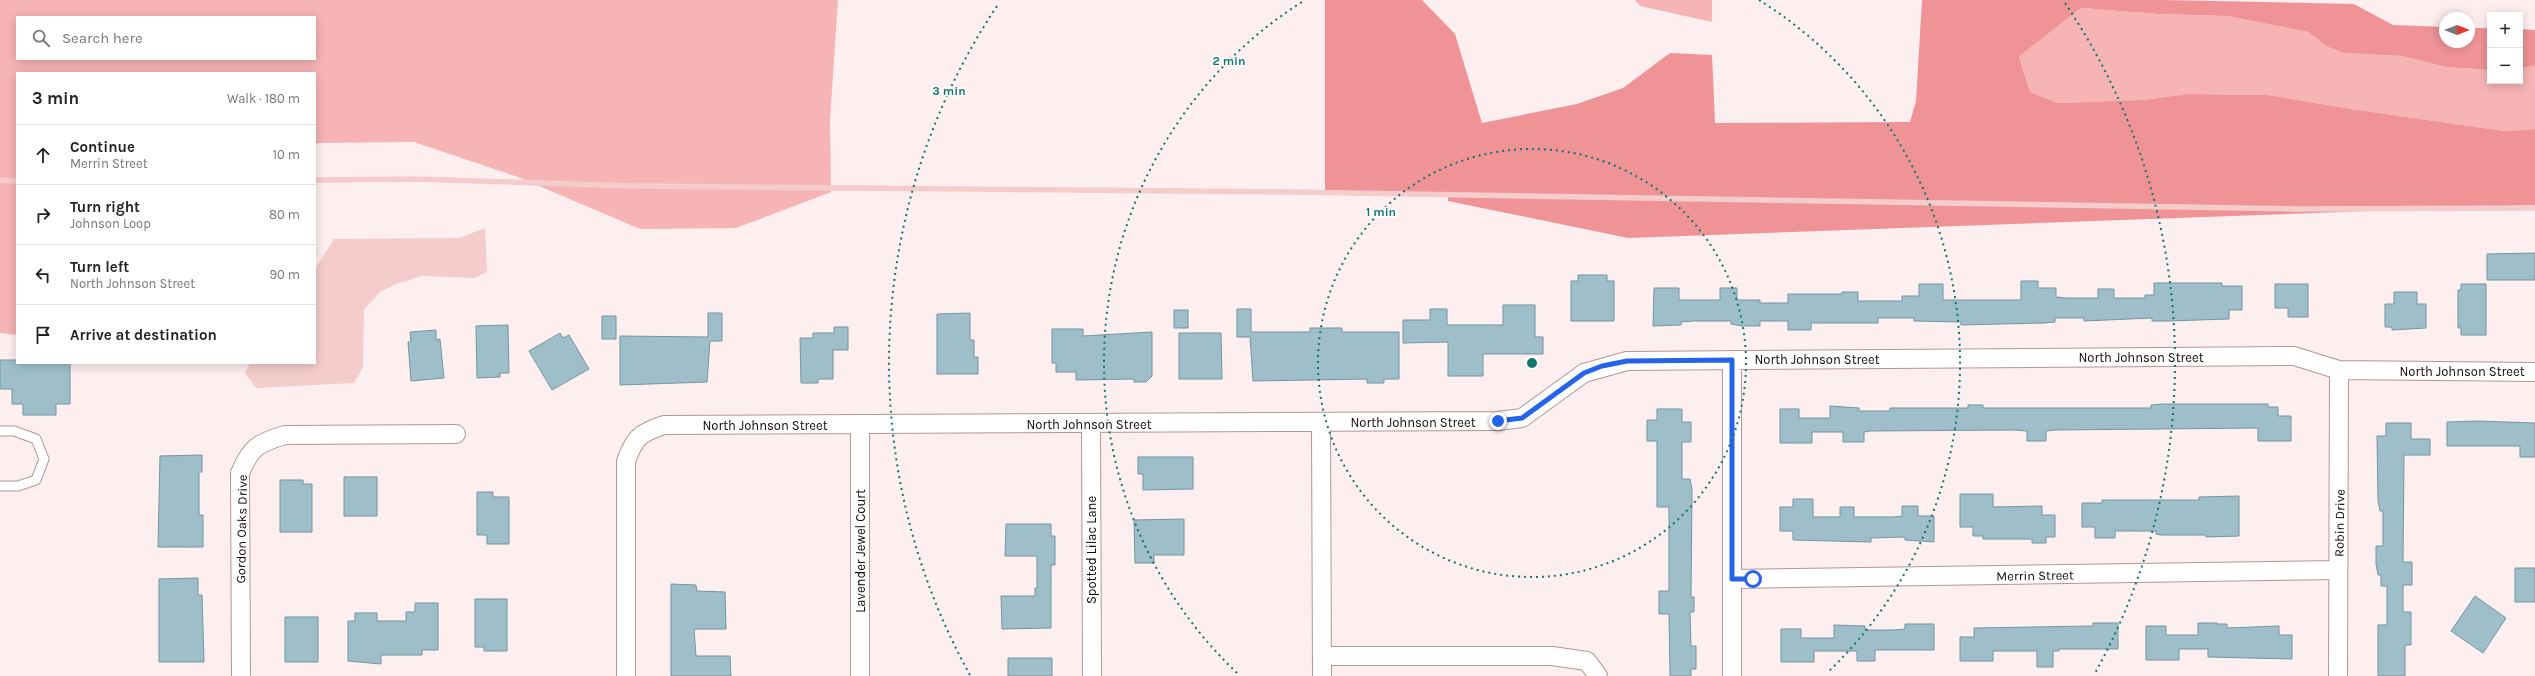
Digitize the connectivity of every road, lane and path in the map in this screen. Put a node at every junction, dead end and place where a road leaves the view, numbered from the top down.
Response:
1 (1732, 360) junction
2 (2339, 370) junction
3 (2535, 372) edge
4 (1320, 422) junction
5 (1091, 424) junction
6 (860, 425) junction
7 (0, 431) edge
8 (456, 434) dead end
9 (0, 486) edge
10 (2338, 570) junction
11 (1732, 579) junction
12 (1322, 656) junction
13 (241, 676) edge
14 (626, 676) edge
15 (860, 676) edge
16 (1092, 676) edge
17 (1322, 676) edge
18 (1598, 676) edge
19 (1732, 676) edge
20 (2338, 676) edge

1 - 2 street, North Johnson Street
1 - 4 street, North Johnson Street
1 - 11 street
2 - 3 street, North Johnson Street
2 - 10 street, Robin Drive
4 - 5 street, North Johnson Street
4 - 12 street
5 - 6 street, North Johnson Street
5 - 16 street, Spotted Lilac Lane
6 - 14 street, North Johnson Street
6 - 15 street, Lavender Jewel Court
7 - 9 lane
8 - 13 street, Gordon Oaks Drive
10 - 11 street, Merrin Street
10 - 20 street, Robin Drive
11 - 19 street
12 - 17 street
12 - 18 street

